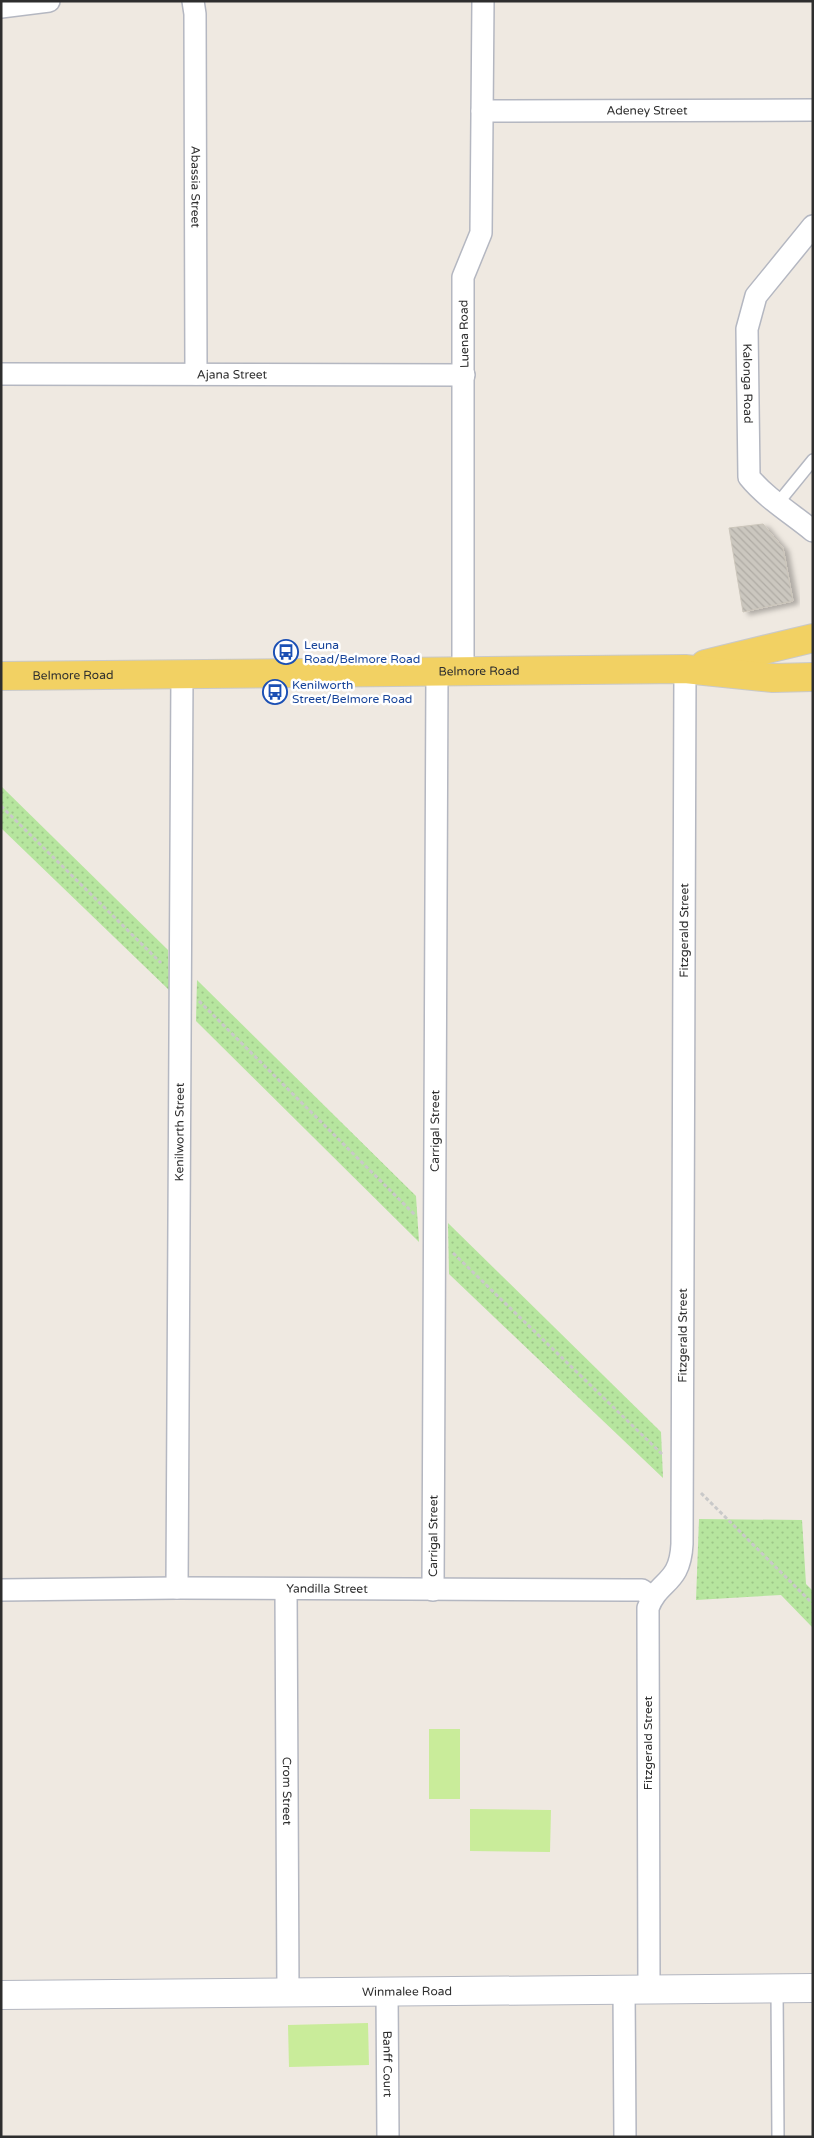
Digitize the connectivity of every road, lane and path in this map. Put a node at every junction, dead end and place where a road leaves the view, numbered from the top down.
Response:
1 (49, 1) edge
2 (193, 1) edge
3 (483, 1) edge
4 (1, 7) edge
5 (813, 110) edge
6 (482, 111) junction
7 (813, 226) edge
8 (1, 374) edge
9 (196, 374) junction
10 (464, 375) junction
11 (813, 460) edge
12 (778, 503) junction
13 (813, 531) edge
14 (813, 638) edge
15 (684, 669) junction
16 (450, 671) junction
17 (182, 674) junction
18 (1, 676) edge
19 (813, 677) edge
20 (1, 806) edge
21 (180, 982) junction
22 (432, 1232) junction
23 (683, 1475) junction
24 (177, 1588) junction
25 (1, 1590) edge
26 (286, 1590) junction
27 (432, 1590) junction
28 (652, 1597) junction
29 (813, 1604) edge
30 (776, 1988) junction
31 (813, 1988) edge
32 (637, 1990) junction
33 (387, 1992) junction
34 (288, 1993) junction
35 (1, 1996) edge
36 (388, 2137) edge
37 (626, 2137) edge
38 (778, 2137) edge

1 - 4 street
2 - 9 street, Abassia Street
3 - 6 street, Luena Road
5 - 6 street, Adeney Street
6 - 10 street, Luena Road
7 - 12 street, Kalonga Road
8 - 9 street, Ajana Street
9 - 10 street, Ajana Street
10 - 16 street, Luena Road
11 - 12 lane
12 - 13 street, Kalonga Road
14 - 15 main road, Belmore Road
15 - 16 main road, Belmore Road
15 - 19 main road, Belmore Road
15 - 23 street, Fitzgerald Street
16 - 17 main road, Belmore Road
16 - 22 street, Carrigal Street
17 - 18 main road, Belmore Road
17 - 21 street, Kenilworth Street
20 - 21 path
21 - 22 path
21 - 24 street, Kenilworth Street
22 - 23 path
22 - 27 street, Carrigal Street
23 - 28 street, Fitzgerald Street
23 - 29 path
24 - 25 street, Yandilla Street
24 - 26 street, Yandilla Street
26 - 27 street, Yandilla Street
26 - 34 street, Crom Street
27 - 28 street, Yandilla Street
28 - 32 street, Fitzgerald Street
30 - 31 street, Winmalee Road
30 - 32 street, Winmalee Road
30 - 38 lane
32 - 33 street, Winmalee Road
32 - 37 street, Fitzgerald Street
33 - 34 street, Winmalee Road
33 - 36 street, Banff Court
34 - 35 street, Winmalee Road

